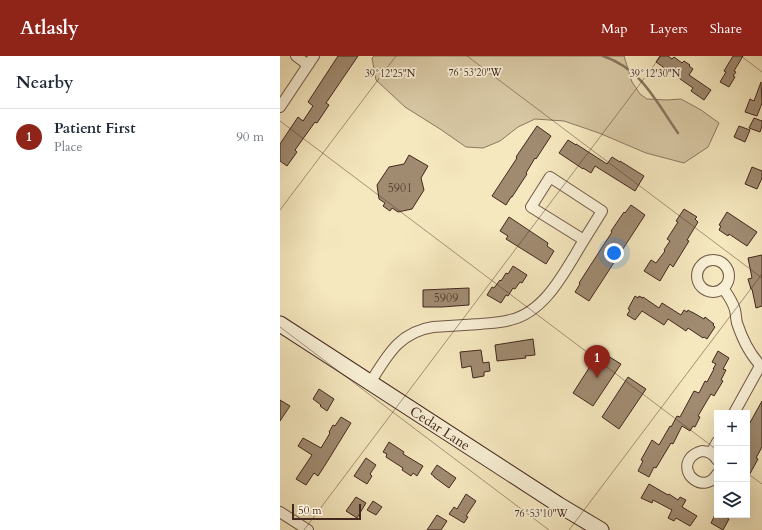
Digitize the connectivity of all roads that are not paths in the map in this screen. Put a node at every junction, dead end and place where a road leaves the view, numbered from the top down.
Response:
1 (296, 56) edge
2 (311, 60) edge
3 (280, 107) edge
4 (584, 240) junction
5 (723, 288) dead end
6 (280, 324) edge
7 (761, 367) edge
8 (370, 383) junction
9 (736, 410) edge
10 (714, 457) edge
11 (714, 477) edge
12 (280, 512) edge
13 (308, 530) edge
14 (601, 530) edge

1 - 2 street
2 - 3 street
4 - 4 street
4 - 8 street
5 - 7 street
6 - 8 main road, Cedar Lane
7 - 9 street
8 - 14 main road, Cedar Lane
10 - 11 street
12 - 13 street

